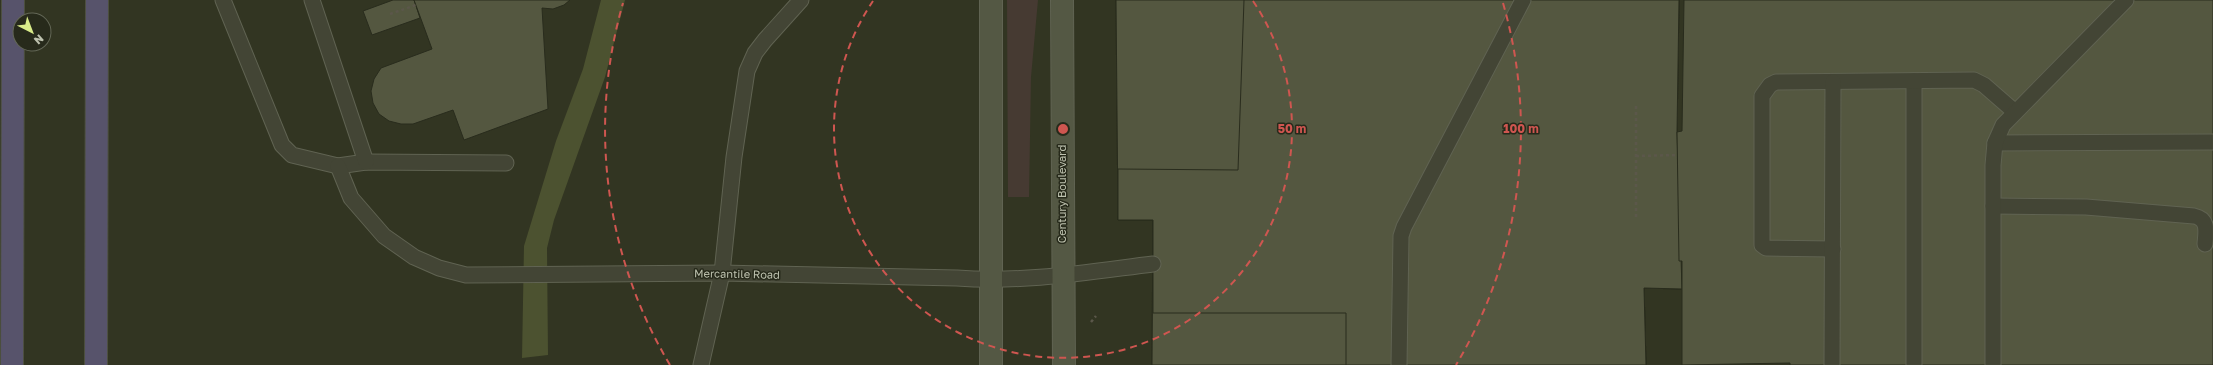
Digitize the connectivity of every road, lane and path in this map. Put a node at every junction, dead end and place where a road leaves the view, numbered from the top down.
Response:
1 (13, 0) edge
2 (97, 0) edge
3 (223, 0) edge
4 (312, 0) edge
5 (801, 0) edge
6 (991, 0) edge
7 (1062, 0) edge
8 (1523, 0) edge
9 (2126, 0) edge
10 (416, 5) dead end
11 (390, 14) dead end
12 (1914, 81) junction
13 (1832, 82) junction
14 (1636, 106) dead end
15 (2015, 112) junction
16 (2213, 142) edge
17 (1995, 143) junction
18 (1678, 155) dead end
19 (1636, 156) junction
20 (366, 162) junction
21 (506, 163) dead end
22 (338, 166) junction
23 (1993, 206) junction
24 (1636, 217) dead end
25 (2205, 244) dead end
26 (1833, 249) junction
27 (1153, 264) dead end
28 (722, 273) junction
29 (1063, 275) junction
30 (991, 280) junction
31 (12, 365) edge
32 (96, 365) edge
33 (701, 365) edge
34 (991, 365) edge
35 (1064, 365) edge
36 (1399, 365) edge
37 (1832, 365) edge
38 (1914, 365) edge
39 (1993, 365) edge

1 - 31 highway
2 - 32 highway
3 - 22 lane
4 - 20 lane
5 - 28 lane
6 - 30 main road
7 - 29 main road, Century Boulevard
8 - 36 lane
9 - 15 lane
10 - 11 path
12 - 13 lane
12 - 15 lane
12 - 38 lane
13 - 26 lane
13 - 26 lane
14 - 19 path
15 - 17 lane
16 - 17 lane
17 - 23 lane
18 - 19 path
19 - 24 path
20 - 21 lane
20 - 22 lane
22 - 28 lane, Mercantile Road
23 - 25 lane
23 - 39 lane
26 - 37 lane
27 - 29 lane, Mercantile Road
28 - 30 lane, Mercantile Road
28 - 33 lane
29 - 30 lane, Mercantile Road
29 - 35 main road, Century Boulevard
30 - 34 main road

